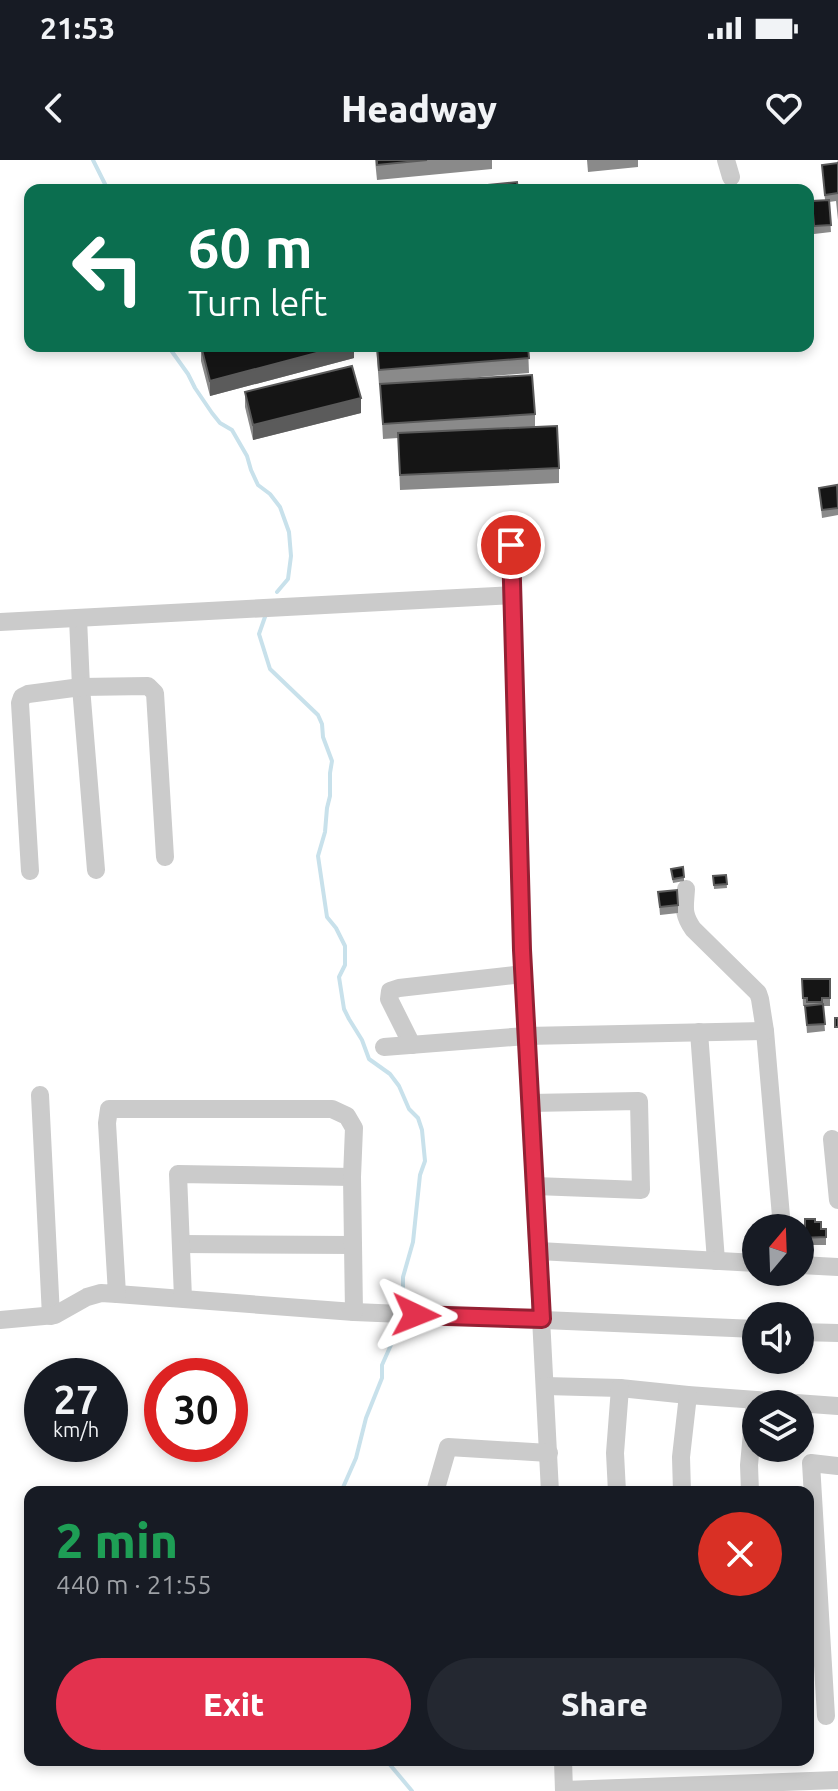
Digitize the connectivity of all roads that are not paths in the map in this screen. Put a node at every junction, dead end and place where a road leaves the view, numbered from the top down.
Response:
1 (511, 545) dead end
2 (513, 595) junction
3 (78, 618) junction
4 (0, 622) edge
5 (81, 687) junction
6 (165, 857) dead end
7 (96, 870) dead end
8 (30, 871) dead end
9 (686, 889) dead end
10 (523, 974) junction
11 (765, 1031) junction
12 (699, 1032) junction
13 (526, 1036) junction
14 (412, 1045) junction
15 (384, 1047) dead end
16 (40, 1095) dead end
17 (530, 1103) junction
18 (832, 1139) dead end
19 (352, 1177) junction
20 (535, 1186) junction
21 (838, 1200) edge
22 (781, 1214) edge
23 (181, 1244) junction
24 (353, 1245) junction
25 (539, 1251) junction
26 (716, 1261) junction
27 (742, 1262) edge
28 (814, 1266) edge
29 (838, 1267) edge
30 (117, 1294) junction
31 (183, 1298) junction
32 (354, 1312) junction
33 (51, 1316) junction
34 (542, 1319) junction
35 (0, 1320) edge
36 (742, 1328) edge
37 (814, 1332) edge
38 (838, 1333) edge
39 (545, 1386) junction
40 (620, 1388) junction
41 (688, 1395) junction
42 (742, 1399) edge
43 (814, 1404) edge
44 (838, 1406) edge
45 (549, 1453) junction
46 (749, 1462) edge
47 (838, 1466) edge
48 (437, 1486) edge
49 (550, 1486) edge
50 (617, 1486) edge
51 (682, 1486) edge
52 (750, 1486) edge
53 (812, 1486) edge
54 (814, 1521) edge
55 (824, 1716) edge
56 (563, 1766) edge
57 (838, 1780) edge
58 (564, 1791) edge

1 - 2 street
2 - 3 street
2 - 10 street
3 - 4 street
3 - 5 street
5 - 6 street
5 - 7 street
5 - 8 street
9 - 11 street
10 - 13 street
10 - 14 street
11 - 12 street
11 - 22 street
12 - 13 street
12 - 26 street
13 - 14 street
13 - 17 street
14 - 15 street
16 - 33 street
17 - 20 street
17 - 20 street
18 - 21 street
19 - 23 street
19 - 24 street
19 - 30 street
20 - 25 street
23 - 24 street
23 - 31 street
24 - 32 street
25 - 26 street
25 - 34 street
26 - 27 street
28 - 29 street
30 - 31 street
30 - 33 street
31 - 32 street
32 - 34 street
33 - 35 street
34 - 36 street
34 - 39 street
37 - 38 street
39 - 40 street
39 - 45 street
40 - 41 street
40 - 50 street
41 - 42 street
41 - 51 street
43 - 44 street
45 - 48 street
45 - 49 street
46 - 52 street
47 - 53 street
54 - 55 street
56 - 58 street
57 - 58 street

